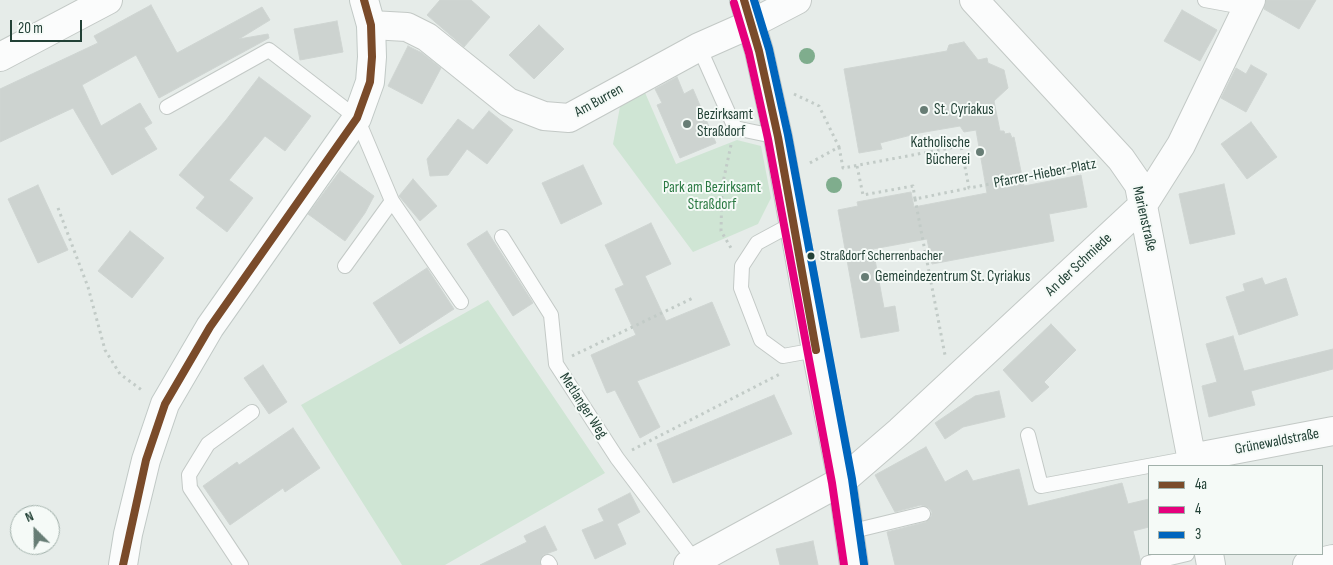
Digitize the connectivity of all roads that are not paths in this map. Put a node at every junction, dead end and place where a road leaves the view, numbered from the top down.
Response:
1 (108, 0) edge
2 (797, 0) edge
3 (974, 0) edge
4 (1205, 0) edge
5 (1250, 4) edge
6 (747, 12) edge
7 (368, 13) edge
8 (699, 47) junction
9 (0, 57) edge
10 (166, 107) dead end
11 (357, 118) junction
12 (778, 138) junction
13 (392, 201) junction
14 (1143, 205) junction
15 (794, 223) junction
16 (502, 237) dead end
17 (344, 266) dead end
18 (461, 302) dead end
19 (816, 350) junction
20 (252, 412) dead end
21 (1333, 431) edge
22 (1028, 435) dead end
23 (1192, 462) edge
24 (1173, 465) edge
25 (1148, 469) edge
26 (842, 481) junction
27 (923, 514) dead end
28 (849, 532) junction
29 (1183, 555) edge
30 (1333, 559) edge
31 (692, 563) edge
32 (1148, 563) dead end
33 (123, 565) edge
34 (241, 565) edge
35 (854, 565) edge
36 (1306, 565) edge

1 - 9 street
2 - 6 street
3 - 14 street, Marienstraße
4 - 5 lane
5 - 14 street, An der Schmiede
6 - 8 street, Am Burren
6 - 12 street
7 - 8 street, Am Burren
7 - 11 street
8 - 12 lane
10 - 11 lane
11 - 13 lane
11 - 33 street
12 - 15 street
13 - 17 lane
13 - 18 lane
14 - 23 street, Marienstraße
14 - 26 street, An der Schmiede
15 - 19 street
15 - 19 lane
16 - 31 lane, Metlanger Weg
19 - 26 street
20 - 34 lane
21 - 23 street, Grünewaldstraße
22 - 25 lane
23 - 24 lane
26 - 28 street
26 - 31 street, Metlanger Weg
27 - 28 lane
28 - 35 street
29 - 32 lane
30 - 36 street

